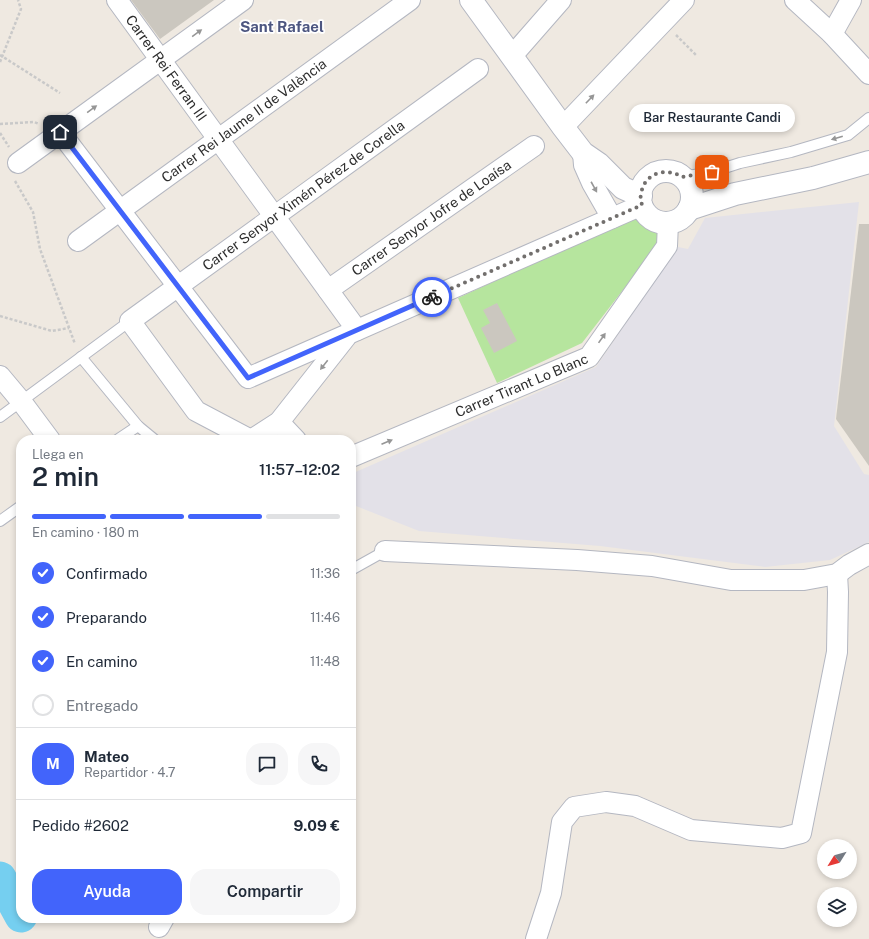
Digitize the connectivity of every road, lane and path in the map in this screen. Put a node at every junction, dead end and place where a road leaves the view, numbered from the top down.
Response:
1 (18, 0) edge
2 (117, 0) edge
3 (243, 0) edge
4 (410, 0) edge
5 (471, 0) edge
6 (561, 0) edge
7 (684, 0) edge
8 (795, 0) edge
9 (851, 0) edge
10 (663, 22) junction
11 (832, 34) junction
12 (1, 56) edge
13 (512, 56) junction
14 (697, 56) dead end
15 (160, 60) junction
16 (0, 62) edge
17 (478, 69) dead end
18 (869, 74) edge
19 (60, 93) dead end
20 (869, 118) edge
21 (0, 124) edge
22 (563, 127) junction
23 (60, 132) junction
24 (218, 139) junction
25 (534, 146) dead end
26 (591, 158) junction
27 (869, 162) edge
28 (18, 163) joint
29 (686, 182) junction
30 (644, 193) junction
31 (735, 194) junction
32 (689, 209) junction
33 (120, 210) junction
34 (275, 216) junction
35 (612, 218) junction
36 (668, 222) junction
37 (78, 241) dead end
38 (178, 286) junction
39 (328, 290) junction
40 (0, 316) edge
41 (130, 322) junction
42 (69, 328) junction
43 (353, 332) junction
44 (81, 357) junction
45 (0, 376) edge
46 (21, 401) junction
47 (0, 416) edge
48 (279, 422) junction
49 (138, 426) junction
50 (46, 435) edge
51 (124, 435) edge
52 (149, 435) edge
53 (242, 435) edge
54 (259, 435) edge
55 (291, 435) edge
56 (356, 455) edge
57 (16, 510) edge
58 (0, 521) edge
59 (386, 551) joint
60 (869, 554) edge
61 (356, 567) edge
62 (837, 574) junction
63 (536, 939) edge

1 - 12 path
2 - 15 street, Carrer Rei Ferran III
15 -> 3 street
4 - 24 street, Carrer Rei Jaume II de València
5 - 13 street
6 - 13 street
7 - 10 street
8 - 11 street
9 - 11 street
10 - 14 path
22 -> 10 street
11 - 18 street
12 - 16 path
12 - 19 path
13 - 22 street
23 -> 15 street
15 - 24 street, Carrer Rei Ferran III
17 - 34 street, Carrer Senyor Ximén Pérez de Corella
20 -> 29 lane
21 - 23 path
22 - 26 street
23 - 28 street
23 - 33 street
24 - 33 street, Carrer Rei Jaume II de València
24 - 34 street, Carrer Rei Ferran III
25 - 39 street, Carrer Senyor Jofre de Loaísa
26 - 30 street
26 -> 35 street
27 - 31 street
28 - 42 path
29 - 30 street
29 - 31 street
29 - 32 street
30 - 35 street
30 - 36 street
31 - 32 street
32 - 36 street
33 - 37 street, Carrer Rei Jaume II de València
33 - 38 street
34 - 38 street, Carrer Senyor Ximén Pérez de Corella
34 - 39 street, Carrer Rei Ferran III
35 - 43 street
56 -> 36 street, Carrer Tirant Lo Blanc
38 - 41 street, Carrer Senyor Ximén Pérez de Corella
38 - 43 street
39 - 43 street, Carrer Rei Ferran III
40 - 42 path
41 - 44 lane
41 - 53 street
42 - 44 path
43 -> 48 street
44 - 46 lane
44 - 49 lane
45 - 46 street
46 - 47 lane
46 - 50 street
48 - 54 street
48 - 55 street
49 - 51 lane
49 - 52 lane
57 - 58 lane
59 - 61 lane
59 - 62 street
60 - 62 street
62 - 63 street

